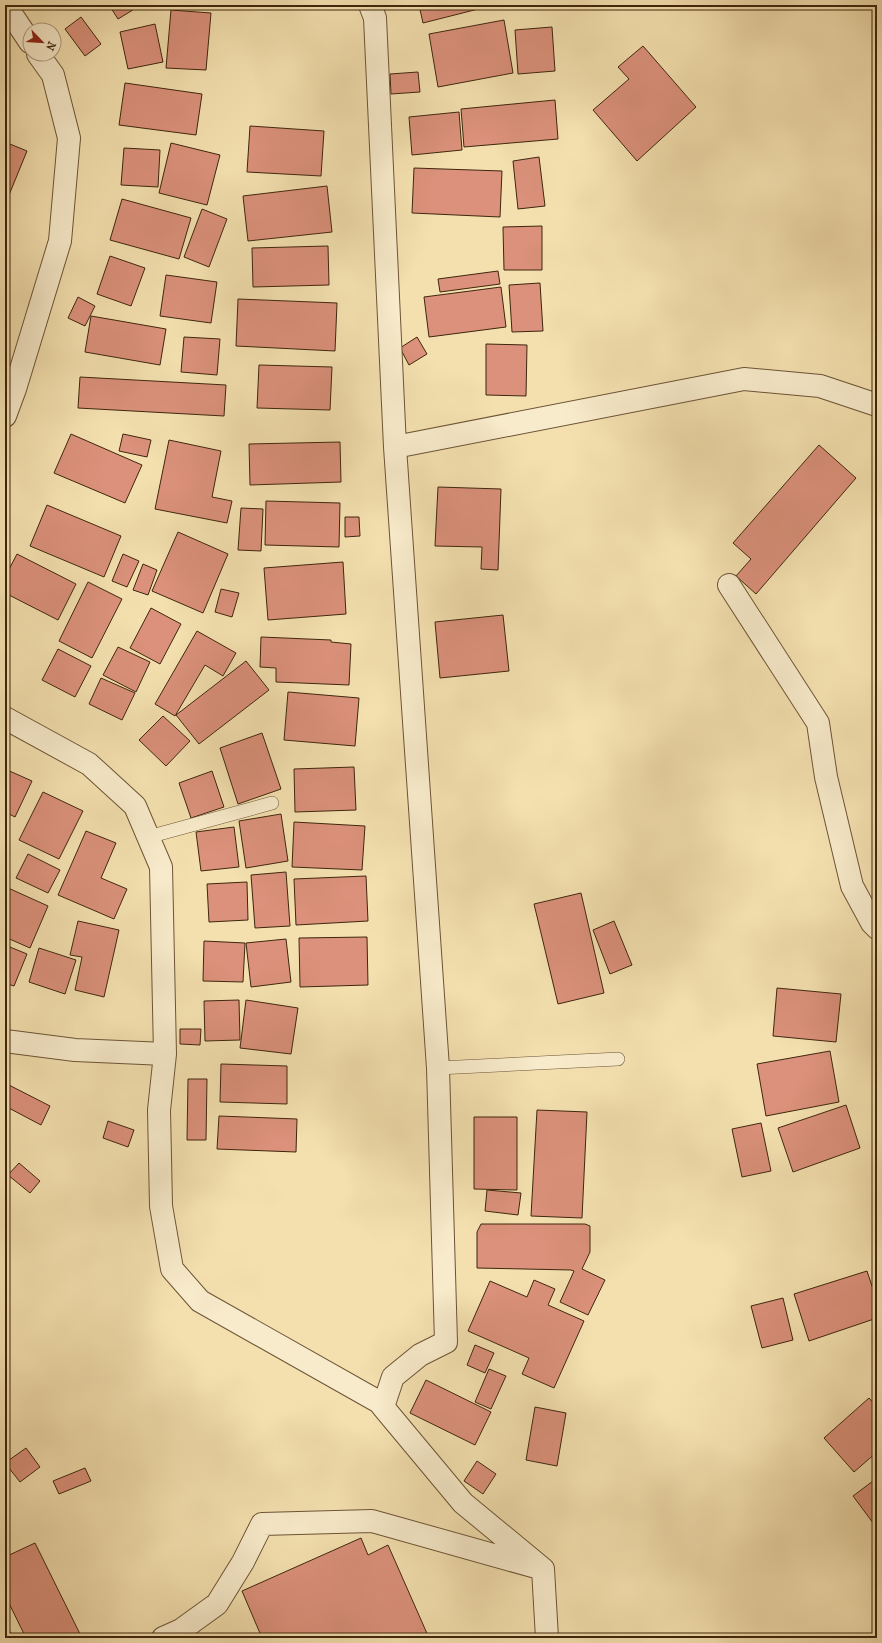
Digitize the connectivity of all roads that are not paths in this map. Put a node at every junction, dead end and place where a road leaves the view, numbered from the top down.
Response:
1 (370, 5) edge
2 (5, 9) edge
3 (22, 30) edge
4 (43, 62) edge
5 (10, 386) edge
6 (877, 405) edge
7 (5, 416) edge
8 (395, 447) junction
9 (729, 585) dead end
10 (5, 718) edge
11 (272, 803) dead end
12 (148, 837) junction
13 (877, 928) edge
14 (5, 1041) edge
15 (165, 1054) junction
16 (618, 1059) dead end
17 (438, 1068) junction
18 (383, 1407) junction
19 (543, 1569) junction
20 (163, 1638) edge
21 (547, 1638) edge

1 - 8 street
2 - 3 street
4 - 5 street
5 - 7 street
6 - 8 street
8 - 17 street
9 - 13 street
10 - 12 street
11 - 12 lane
12 - 15 street
14 - 15 street
15 - 18 street
16 - 17 lane
17 - 18 street
18 - 19 street
19 - 20 street
19 - 21 street

